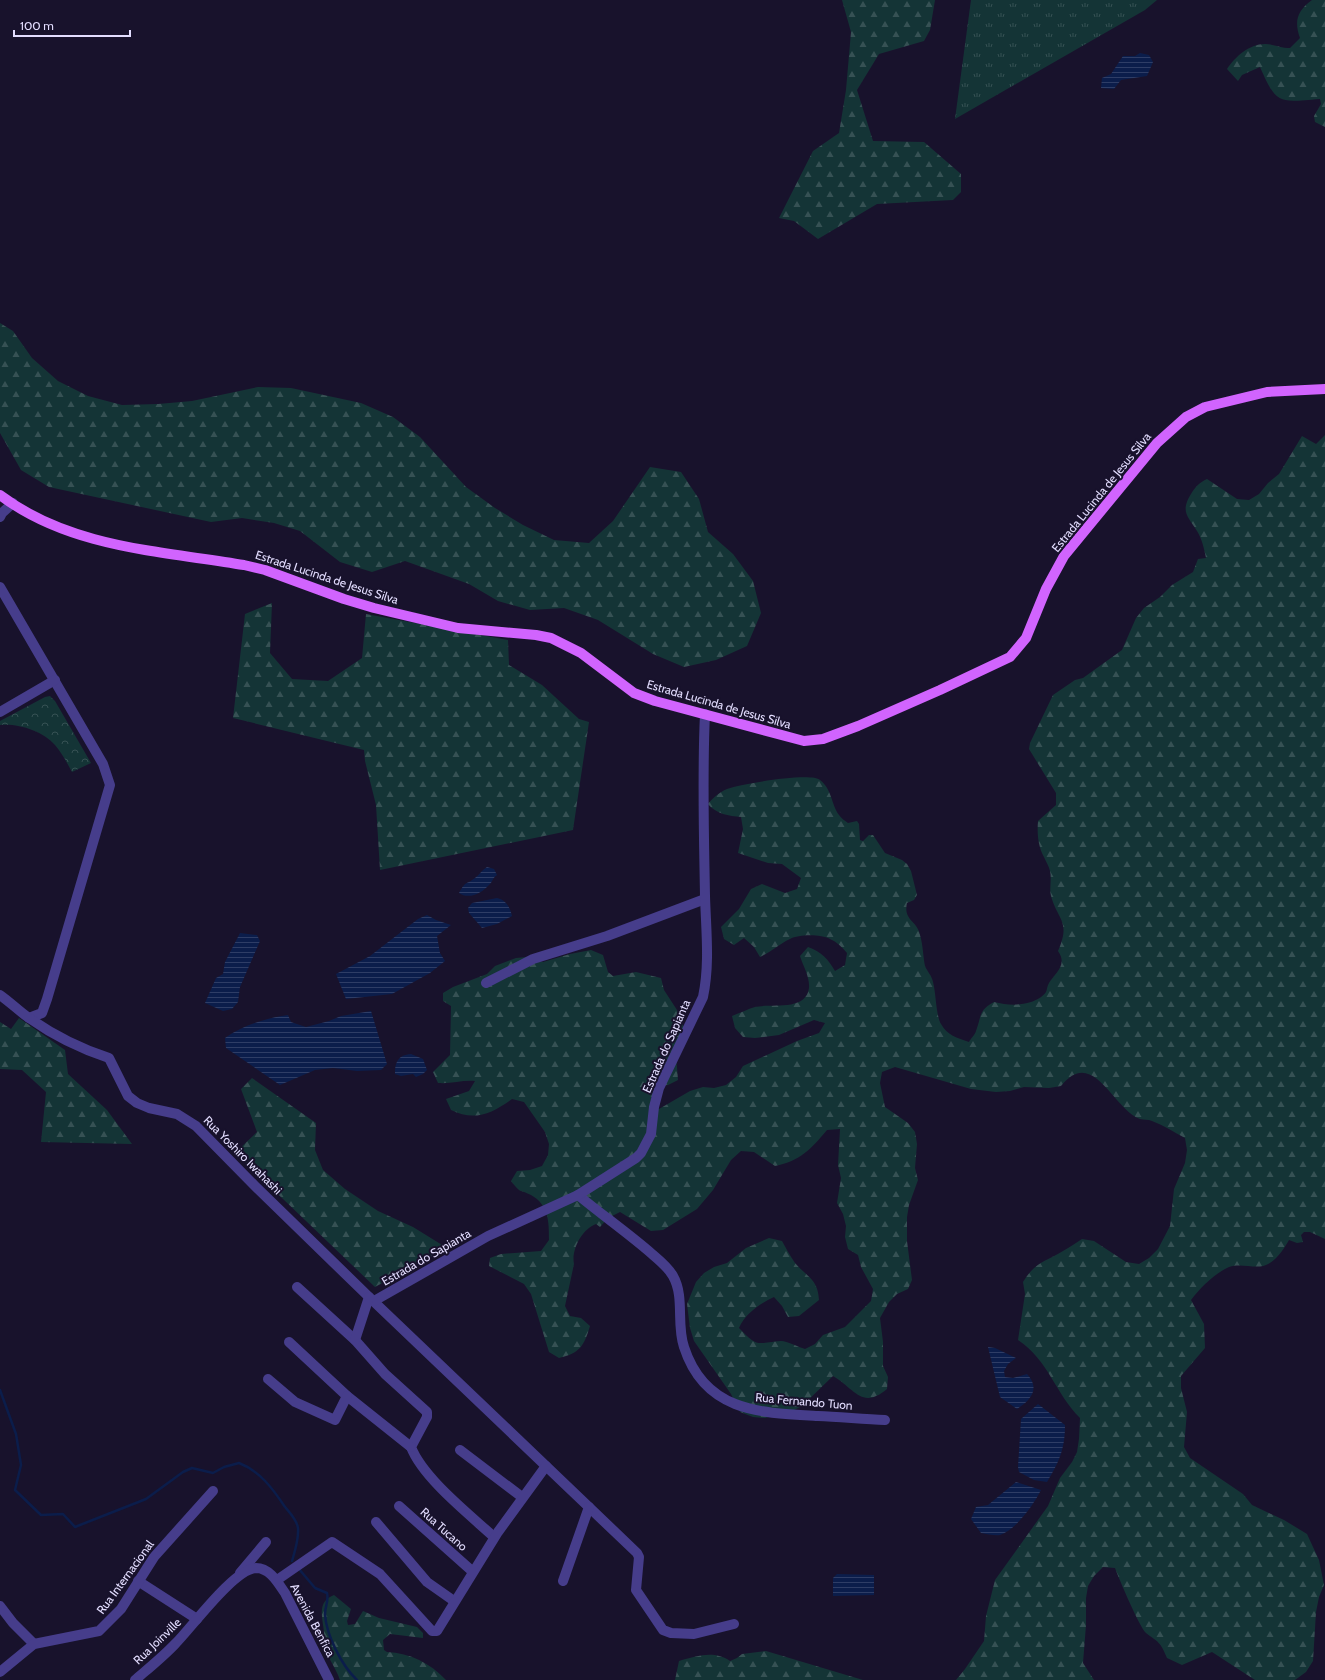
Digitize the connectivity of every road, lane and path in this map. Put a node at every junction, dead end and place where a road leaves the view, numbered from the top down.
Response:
1 (1325, 389) edge
2 (0, 495) edge
3 (13, 503) junction
4 (0, 517) edge
5 (0, 587) edge
6 (55, 680) junction
7 (0, 712) edge
8 (705, 714) junction
9 (705, 899) junction
10 (486, 983) dead end
11 (0, 995) edge
12 (29, 1018) junction
13 (578, 1195) junction
14 (309, 1239) joint
15 (297, 1287) dead end
16 (372, 1299) junction
17 (355, 1340) junction
18 (289, 1342) dead end
19 (268, 1378) dead end
20 (347, 1396) junction
21 (885, 1420) dead end
22 (411, 1446) junction
23 (460, 1450) dead end
24 (546, 1466) junction
25 (213, 1491) dead end
26 (522, 1497) junction
27 (399, 1506) dead end
28 (589, 1507) junction
29 (376, 1522) dead end
30 (494, 1537) junction
31 (266, 1542) dead end
32 (472, 1571) junction
33 (277, 1580) junction
34 (138, 1581) junction
35 (232, 1582) junction
36 (563, 1582) dead end
37 (454, 1601) junction
38 (0, 1606) edge
39 (197, 1619) junction
40 (734, 1624) dead end
41 (34, 1644) junction
42 (0, 1672) edge
43 (135, 1680) edge
44 (329, 1680) edge

1 - 8 main road, Estrada Lucinda de Jesus Silva
2 - 3 main road, Estrada Lucinda de Jesus Silva
3 - 4 street
3 - 8 main road, Estrada Lucinda de Jesus Silva
5 - 6 street
6 - 7 street
6 - 12 street
8 - 9 street, Estrada do Sapianta
9 - 10 street
9 - 13 street, Estrada do Sapianta
11 - 12 street, Rua Yoshiro Iwahashi
12 - 14 street, Rua Yoshiro Iwahashi
13 - 16 street, Estrada do Sapianta
13 - 21 street, Rua Fernando Tuon
14 - 16 street, Estrada do Sapianta
15 - 17 street
16 - 17 street
16 - 24 street, Estrada do Sapianta
17 - 22 street
18 - 20 street
19 - 20 street
20 - 22 street
22 - 30 street
23 - 26 street
24 - 26 street
24 - 28 street, Estrada do Sapianta
25 - 34 street, Rua Internacional
26 - 30 street
27 - 32 street, Rua Tucano
28 - 36 street
28 - 40 street, Estrada do Sapianta
29 - 37 street
30 - 32 street
31 - 35 street
32 - 37 street
33 - 35 street, Avenida Benfica
33 - 37 street
33 - 44 street, Avenida Benfica
34 - 39 street
34 - 41 street, Rua Internacional
35 - 39 street, Avenida Benfica
38 - 41 street
39 - 43 street, Rua Joinville
41 - 42 street, Rua Internacional

